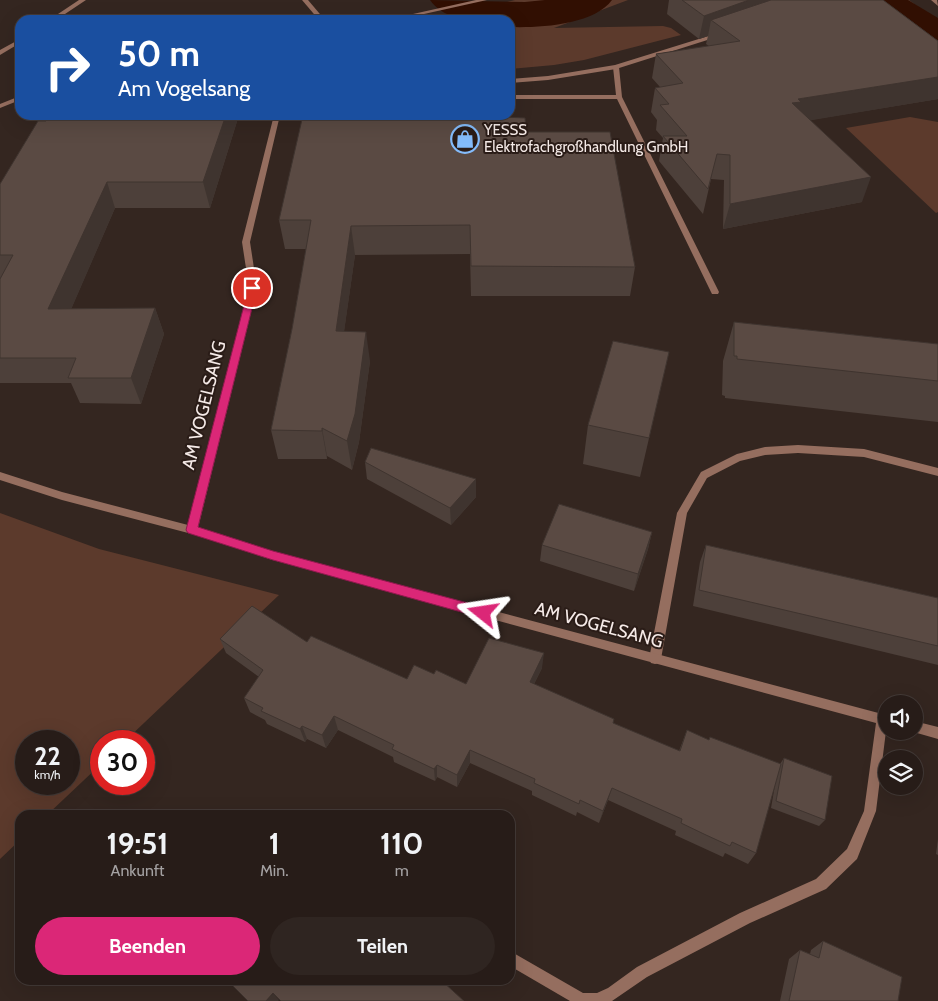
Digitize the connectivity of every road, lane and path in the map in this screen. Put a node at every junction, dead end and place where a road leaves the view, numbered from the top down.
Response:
1 (83, 0) edge
2 (305, 0) edge
3 (484, 0) edge
4 (934, 0) edge
5 (938, 4) edge
6 (60, 15) edge
7 (318, 15) edge
8 (414, 15) edge
9 (726, 32) edge
10 (15, 44) edge
11 (0, 54) edge
12 (616, 68) junction
13 (515, 81) edge
14 (515, 97) edge
15 (619, 97) junction
16 (15, 100) edge
17 (0, 106) edge
18 (277, 120) edge
19 (715, 292) dead end
20 (938, 472) edge
21 (0, 476) edge
22 (192, 530) junction
23 (655, 660) junction
24 (878, 717) edge
25 (923, 729) edge
26 (938, 733) edge
27 (881, 740) edge
28 (515, 961) edge
29 (598, 1001) edge

1 - 6 street
2 - 7 street
3 - 8 street
4 - 5 street
9 - 12 street
10 - 11 street
12 - 13 street
12 - 15 street
14 - 15 street
15 - 19 street
16 - 17 street
18 - 22 street, AM VOGELSANG
20 - 23 street
21 - 22 street, AM VOGELSANG
22 - 23 street, AM VOGELSANG
23 - 24 street, AM VOGELSANG
25 - 26 street
27 - 29 street, AM VOGELSANG
28 - 29 street, AM VOGELSANG

